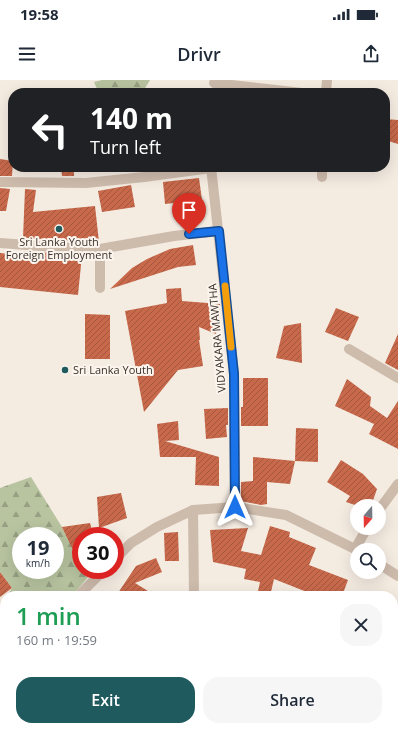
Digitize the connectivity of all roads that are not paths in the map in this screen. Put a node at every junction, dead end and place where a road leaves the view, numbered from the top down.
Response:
1 (214, 85) edge
2 (247, 88) edge
3 (181, 172) edge
4 (212, 172) edge
5 (0, 182) edge
6 (219, 231) junction
7 (0, 243) edge
8 (100, 249) junction
9 (100, 288) dead end
10 (349, 349) dead end
11 (398, 378) edge
12 (398, 484) edge
13 (386, 500) edge
14 (235, 507) junction
15 (193, 510) junction
16 (350, 546) edge
17 (124, 549) edge
18 (386, 568) edge
19 (398, 576) edge
20 (95, 579) edge
21 (83, 591) edge
22 (194, 591) edge

1 - 2 street
3 - 5 street
4 - 6 street, VIDYAKARA MAWTHA
6 - 8 street
6 - 14 street, VIDYAKARA MAWTHA
7 - 8 street
8 - 9 street
10 - 11 street
12 - 13 street
14 - 15 street
14 - 16 street
15 - 17 street
15 - 22 street
18 - 19 street
20 - 21 street

